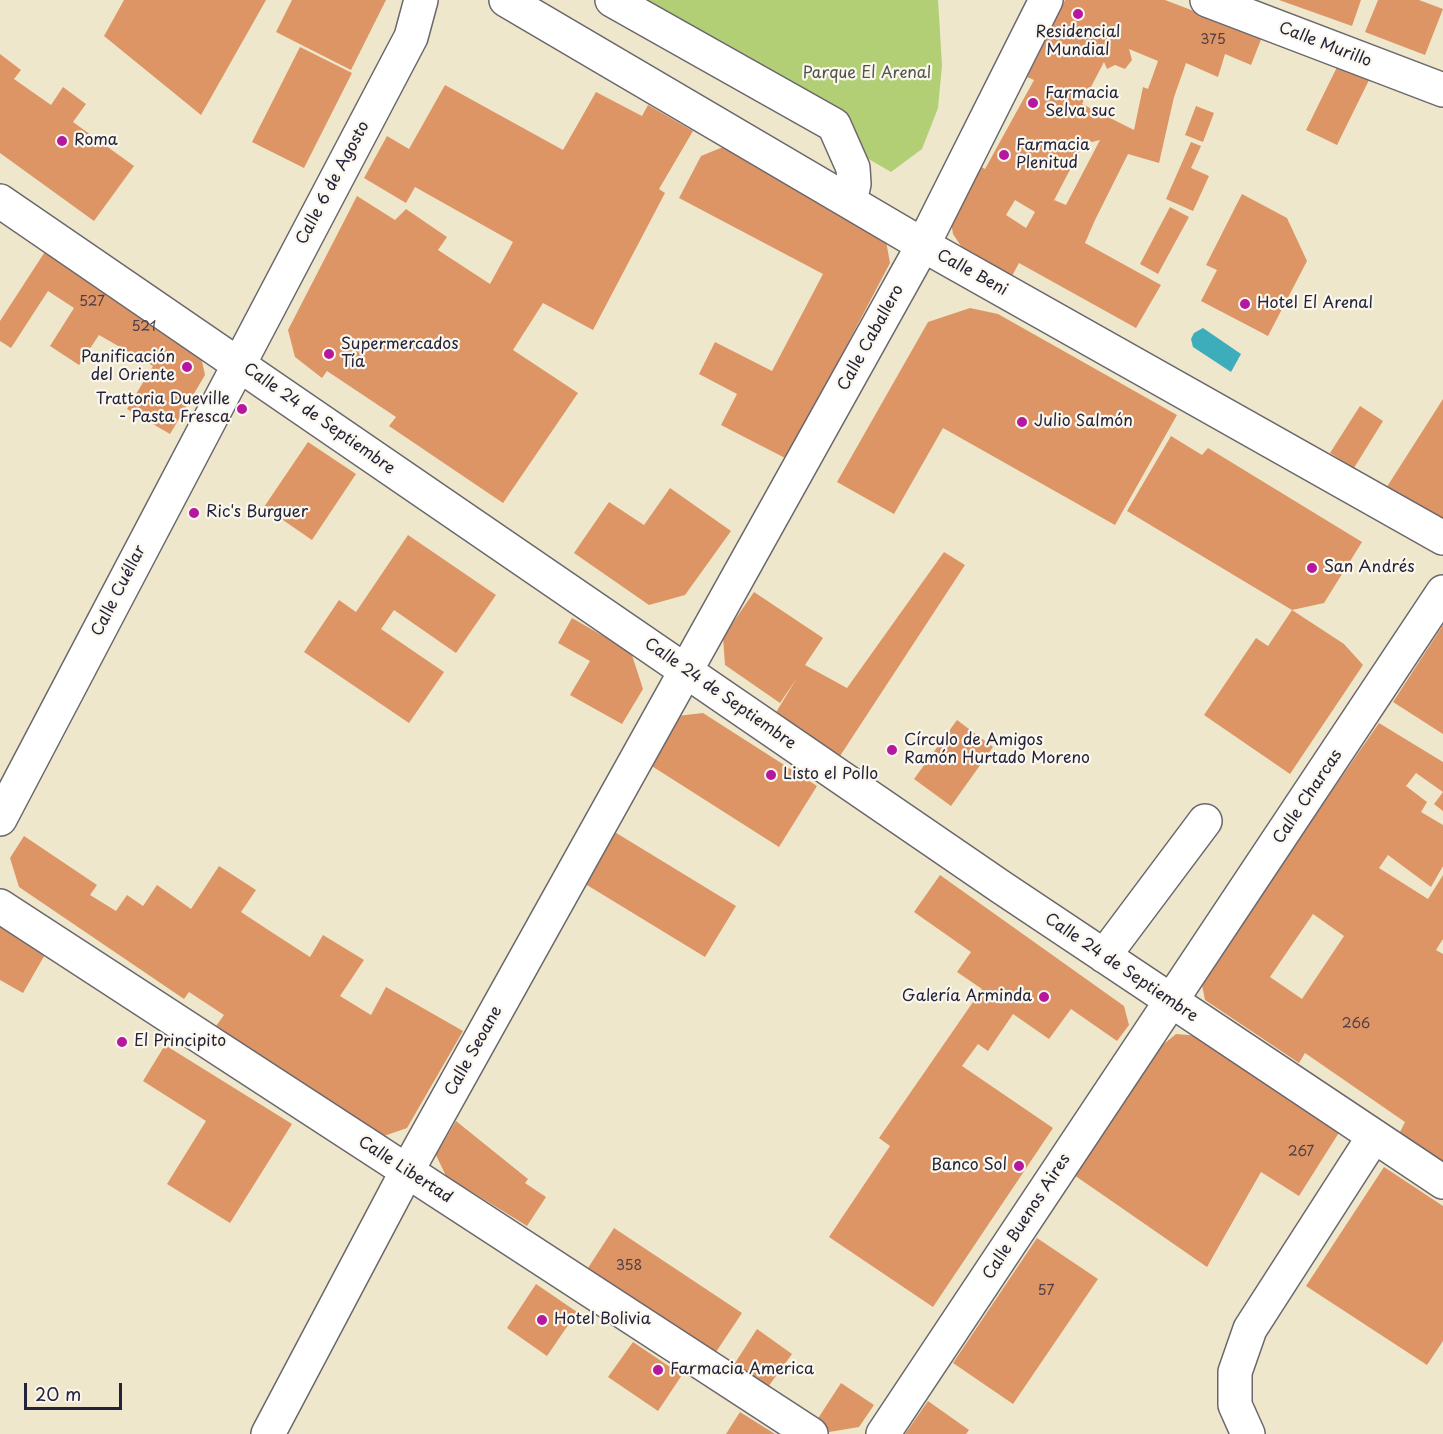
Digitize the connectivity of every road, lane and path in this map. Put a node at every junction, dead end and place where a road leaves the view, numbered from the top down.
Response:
1 (421, 0) edge
2 (506, 0) edge
3 (612, 0) edge
4 (1046, 0) edge
5 (1207, 0) edge
6 (1443, 90) edge
7 (0, 201) edge
8 (850, 201) junction
9 (923, 245) junction
10 (237, 363) junction
11 (1443, 538) edge
12 (1443, 592) edge
13 (684, 670) junction
14 (0, 819) edge
15 (1205, 821) dead end
16 (0, 906) edge
17 (1104, 956) junction
18 (1170, 1001) junction
19 (1374, 1136) junction
20 (407, 1171) junction
21 (1443, 1182) edge
22 (268, 1434) edge
23 (811, 1434) edge
24 (883, 1434) edge
25 (1248, 1434) edge

1 - 10 street, Calle 6 de Agosto
2 - 8 street, Calle Beni
3 - 8 street
4 - 9 street, Calle Caballero
5 - 6 street, Calle Murillo
7 - 10 street, Calle 24 de Septiembre
8 - 9 street, Calle Beni
9 - 11 street, Calle Beni
9 - 13 street, Calle Caballero
10 - 13 street, Calle 24 de Septiembre
10 - 14 street, Calle Cuéllar
12 - 18 street, Calle Charcas
13 - 17 street, Calle 24 de Septiembre
13 - 20 street, Calle Seoane
15 - 17 street
16 - 20 street, Calle Libertad
17 - 18 street, Calle 24 de Septiembre
18 - 19 street, Calle 24 de Septiembre
18 - 24 street, Calle Buenos Aires
19 - 21 street, Calle 24 de Septiembre
19 - 25 street
20 - 22 street, Calle Seoane
20 - 23 street, Calle Libertad

